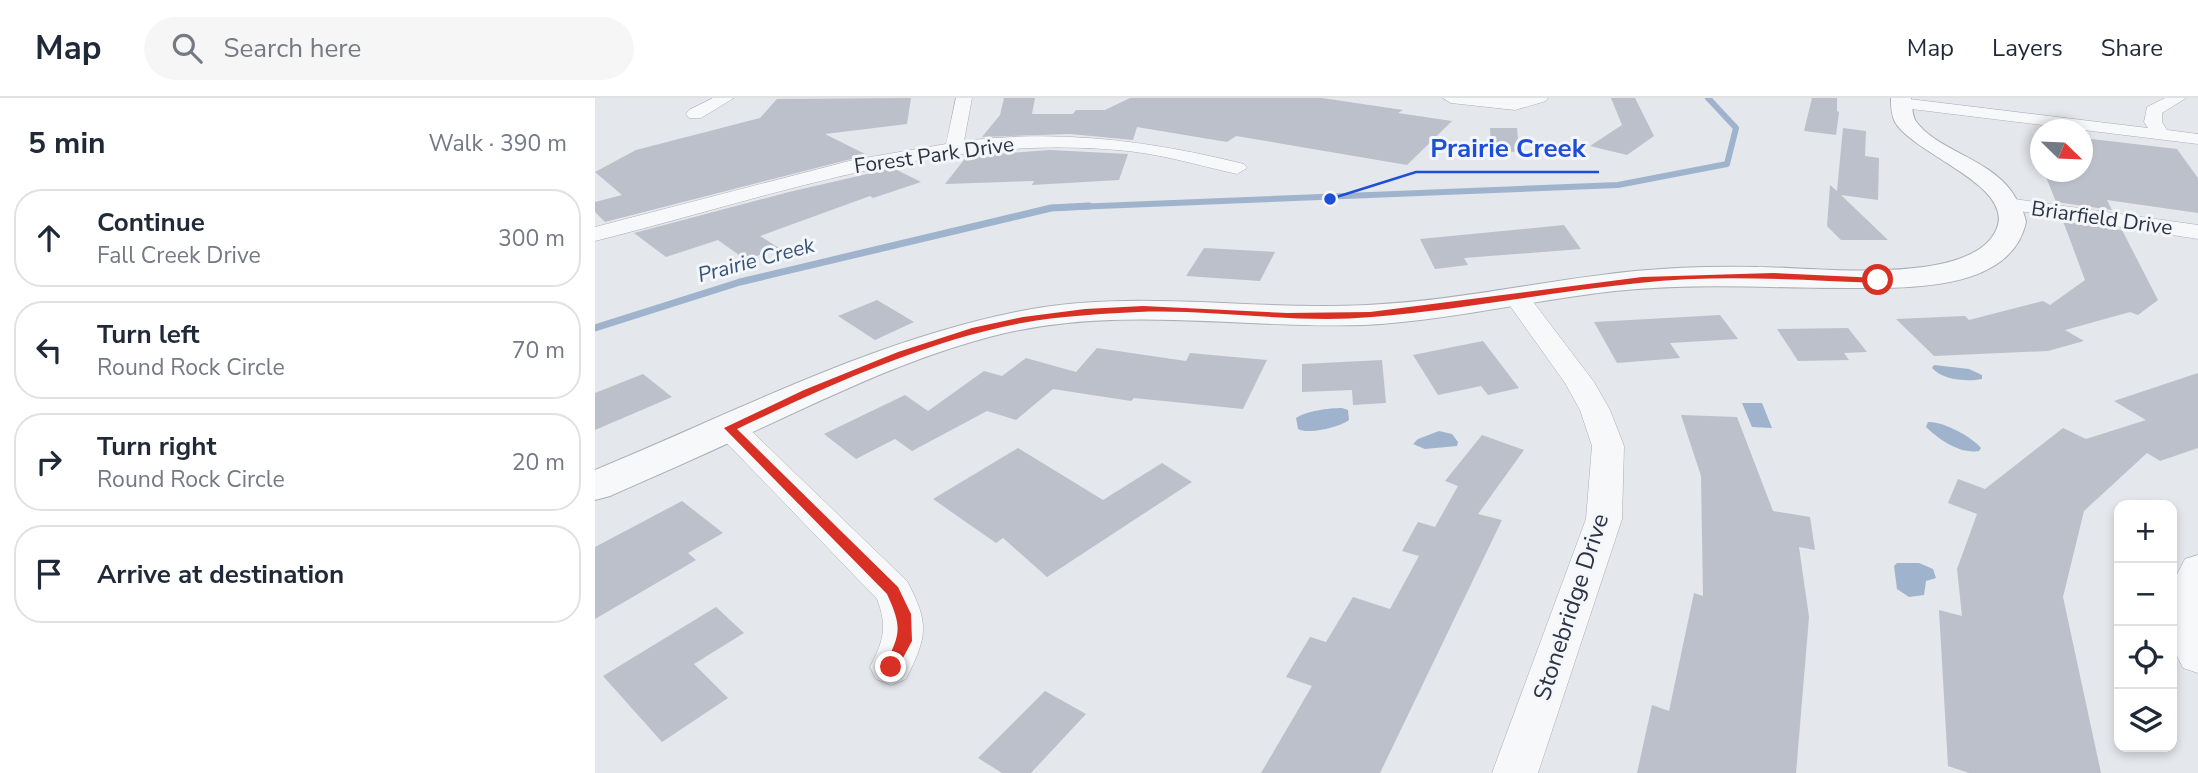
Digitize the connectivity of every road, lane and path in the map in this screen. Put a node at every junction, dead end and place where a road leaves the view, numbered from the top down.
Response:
1 (726, 98) edge
2 (964, 98) edge
3 (1451, 98) edge
4 (1540, 98) edge
5 (2178, 98) edge
6 (1901, 100) edge
7 (695, 114) dead end
8 (2161, 134) junction
9 (2198, 139) edge
10 (954, 148) junction
11 (1237, 168) dead end
12 (2007, 204) junction
13 (2198, 232) edge
14 (595, 234) edge
15 (1516, 296) junction
16 (730, 428) junction
17 (595, 486) edge
18 (2198, 569) edge
19 (2198, 656) edge
20 (891, 667) dead end
21 (1515, 773) edge

1 - 7 street
2 - 10 street
3 - 4 street
5 - 8 street
6 - 8 street
6 - 12 street
8 - 9 street
10 - 11 street, Forest Park Drive
10 - 14 street, Forest Park Drive
12 - 13 street, Briarfield Drive
12 - 15 street
15 - 16 street
15 - 21 street, Stonebridge Drive
16 - 17 street
16 - 20 street
18 - 19 street

